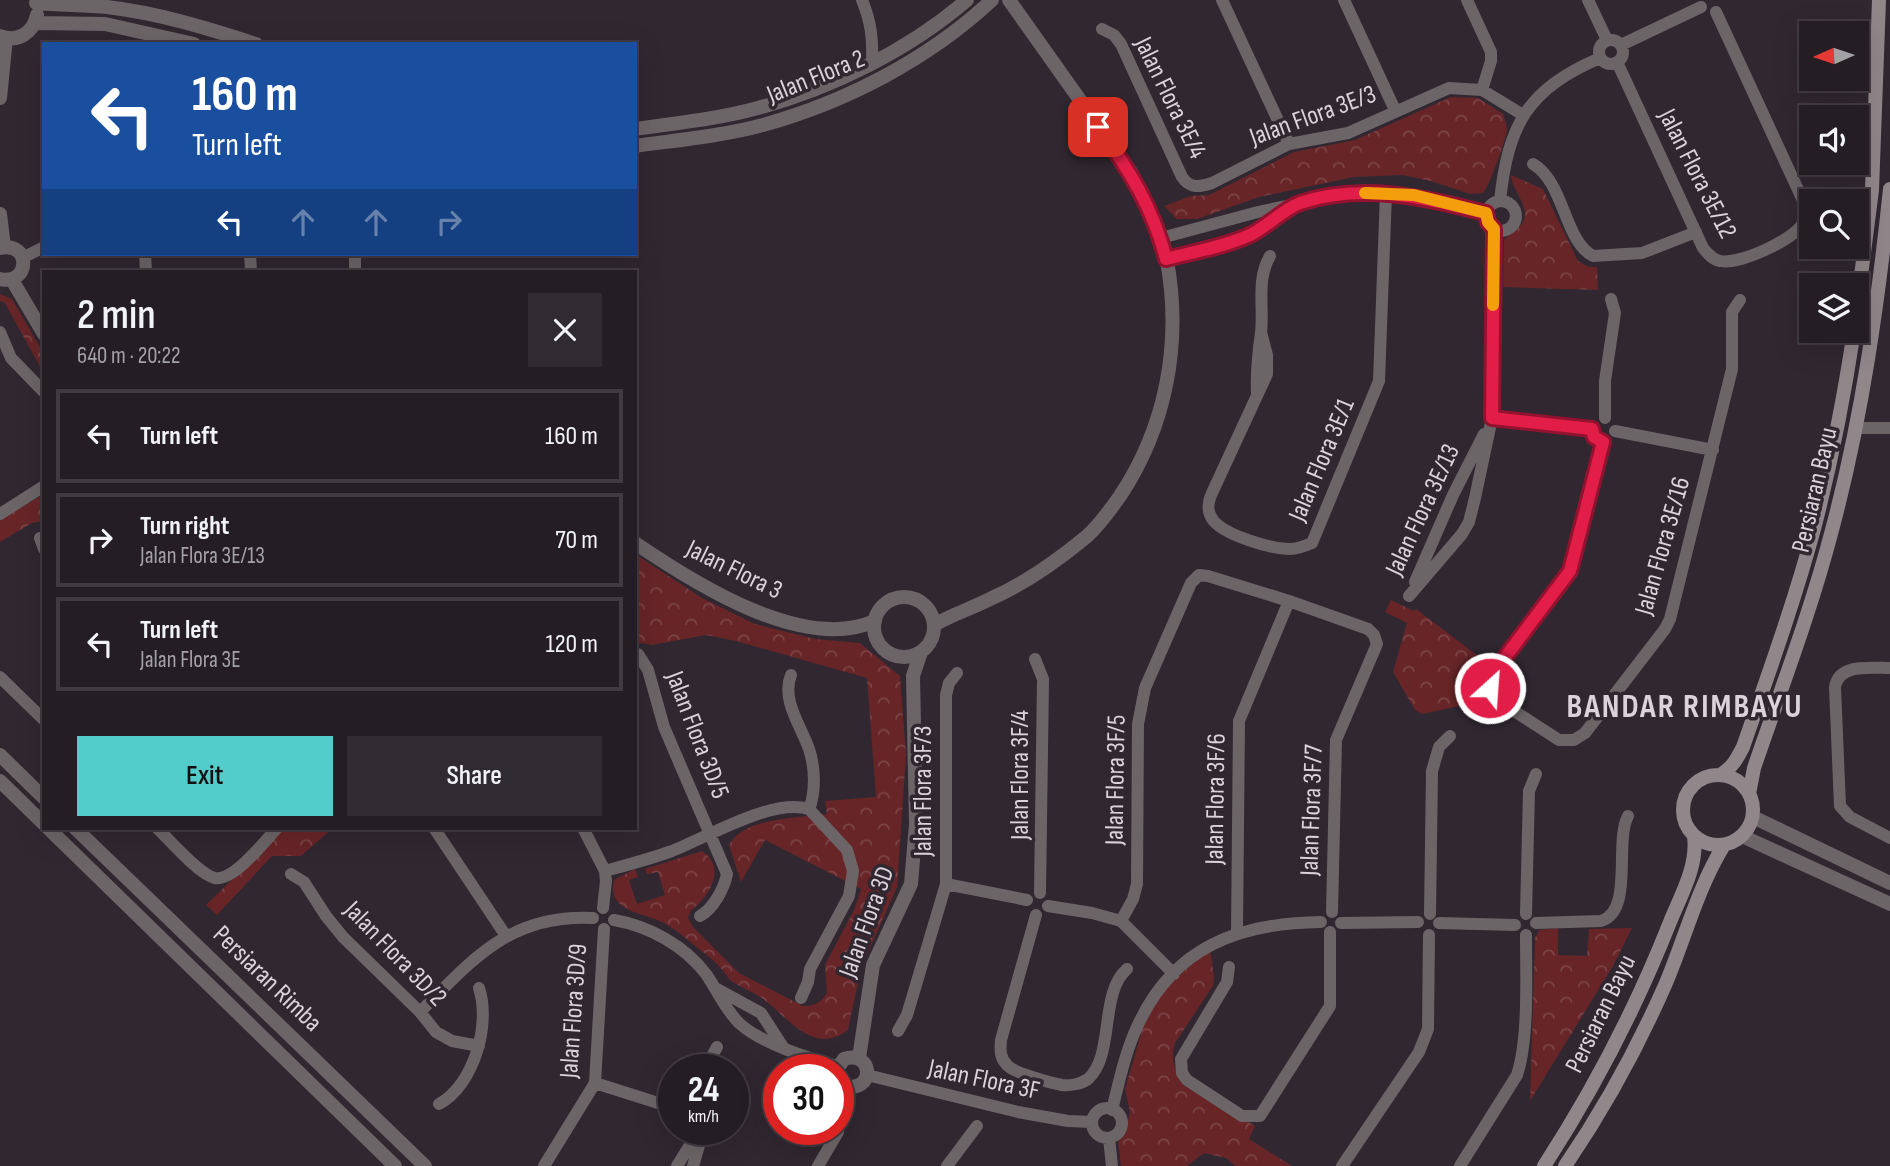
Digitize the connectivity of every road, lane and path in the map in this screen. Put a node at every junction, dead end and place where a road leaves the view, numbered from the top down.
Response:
1 (862, 0) edge
2 (967, 0) edge
3 (992, 0) edge
4 (1009, 0) edge
5 (1222, 0) edge
6 (1344, 0) edge
7 (1467, 0) edge
8 (1588, 0) edge
9 (1723, 0) edge
10 (1879, 0) edge
11 (35, 2) edge
12 (1700, 4) edge
13 (1716, 12) junction
14 (35, 23) junction
15 (1102, 29) dead end
16 (3, 37) edge
17 (1607, 40) junction
18 (185, 42) edge
19 (250, 42) edge
20 (1621, 46) junction
21 (1601, 58) junction
22 (872, 62) junction
23 (1617, 62) junction
24 (1482, 90) junction
25 (0, 98) edge
26 (1395, 110) junction
27 (1523, 115) junction
28 (637, 129) edge
29 (1289, 144) junction
30 (637, 146) edge
31 (1533, 164) dead end
32 (1196, 187) joint
33 (1890, 189) edge
34 (1386, 193) junction
35 (1500, 201) junction
36 (1298, 204) junction
37 (1486, 213) junction
38 (0, 214) edge
39 (1494, 229) junction
40 (1696, 232) junction
41 (1161, 238) junction
42 (2, 247) edge
43 (42, 248) edge
44 (1270, 256) dead end
45 (22, 258) junction
46 (1166, 259) junction
47 (1861, 273) edge
48 (6, 280) edge
49 (1611, 299) dead end
50 (1740, 300) dead end
51 (42, 331) edge
52 (0, 332) edge
53 (1852, 343) edge
54 (42, 390) edge
55 (1492, 418) junction
56 (1605, 418) junction
57 (1855, 428) junction
58 (1890, 428) edge
59 (1592, 429) junction
60 (1615, 431) junction
61 (1603, 442) junction
62 (1713, 450) junction
63 (42, 487) edge
64 (0, 514) edge
65 (637, 544) edge
66 (1289, 601) junction
67 (927, 607) junction
68 (956, 612) junction
69 (875, 621) junction
70 (934, 625) junction
71 (859, 628) junction
72 (877, 640) junction
73 (921, 652) junction
74 (638, 654) dead end
75 (902, 657) junction
76 (1035, 659) dead end
77 (1890, 668) edge
78 (957, 673) dead end
79 (790, 675) dead end
80 (913, 676) junction
81 (0, 677) edge
82 (42, 718) edge
83 (1450, 736) dead end
84 (0, 755) edge
85 (1536, 774) dead end
86 (1720, 775) junction
87 (0, 781) edge
88 (1749, 794) junction
89 (42, 796) edge
90 (809, 809) junction
91 (1628, 816) dead end
92 (1753, 817) junction
93 (42, 822) edge
94 (50, 830) edge
95 (77, 830) edge
96 (159, 830) edge
97 (275, 830) edge
98 (435, 830) edge
99 (584, 830) edge
100 (712, 834) junction
101 (1694, 836) junction
102 (1742, 836) junction
103 (1890, 838) edge
104 (1724, 845) junction
105 (605, 871) junction
106 (291, 874) dead end
107 (1890, 883) edge
108 (946, 884) junction
109 (1040, 893) junction
110 (1027, 900) junction
111 (1890, 904) edge
112 (1048, 906) junction
113 (603, 908) junction
114 (1332, 912) junction
115 (1036, 915) junction
116 (699, 916) dead end
117 (593, 918) junction
118 (1435, 918) junction
119 (1531, 918) junction
120 (614, 920) junction
121 (1121, 921) junction
122 (1321, 922) junction
123 (1418, 922) junction
124 (1341, 923) junction
125 (1515, 925) junction
126 (604, 929) junction
127 (1237, 932) junction
128 (1330, 932) junction
129 (1429, 935) junction
130 (1526, 935) junction
131 (506, 936) junction
132 (1229, 967) dead end
133 (1127, 969) dead end
134 (1174, 974) junction
135 (712, 984) junction
136 (480, 988) dead end
137 (802, 998) dead end
138 (420, 1012) junction
139 (898, 1031) dead end
140 (479, 1046) junction
141 (717, 1047) dead end
142 (783, 1047) junction
143 (713, 1054) edge
144 (798, 1054) edge
145 (854, 1058) edge
146 (859, 1058) junction
147 (867, 1075) junction
148 (595, 1083) junction
149 (854, 1088) edge
150 (658, 1103) edge
151 (439, 1104) dead end
152 (1112, 1110) junction
153 (1092, 1122) junction
154 (977, 1126) dead end
155 (1109, 1138) junction
156 (691, 1145) edge
157 (701, 1145) edge
158 (830, 1145) edge
159 (395, 1166) edge
160 (425, 1166) edge
161 (544, 1166) edge
162 (677, 1166) edge
163 (692, 1166) edge
164 (818, 1166) edge
165 (947, 1166) edge
166 (1112, 1166) edge
167 (1342, 1166) edge
168 (1460, 1166) edge
169 (1544, 1166) edge
170 (1565, 1166) edge

1 - 22 street
2 - 22 street, Jalan Flora 2
3 - 30 street, Jalan Flora 2
4 - 41 street
5 - 29 street
6 - 26 street
7 - 24 street
8 - 17 street
9 - 13 street
10 - 47 main road
11 - 14 street
11 - 19 street
12 - 13 street
12 - 20 street
13 - 40 street, Jalan Flora 3E/12
14 - 16 street
14 - 18 street
15 - 32 street, Jalan Flora 3E/4
16 - 25 street
17 - 20 street
17 - 21 street
20 - 23 street
21 - 23 street
21 - 27 street
22 - 28 street, Jalan Flora 2
23 - 40 street, Jalan Flora 3E/12
24 - 26 street, Jalan Flora 3E/3
24 - 27 street, Jalan Flora 3E/3
26 - 29 street, Jalan Flora 3E/3
27 - 35 street
29 - 32 street, Jalan Flora 3E/3
31 - 40 street
33 - 57 main road, Persiaran Bayu
34 - 36 street
34 - 37 street
34 - 44 street, Jalan Flora 3E/1
35 - 37 street
35 - 39 street
36 - 41 street
36 - 46 street
37 - 39 street
38 - 42 street
39 - 55 street, Jalan Flora 3E/13
41 - 46 street
42 - 45 street
43 - 45 street
45 - 48 street
46 - 68 street
48 - 51 street
49 - 56 street
50 - 62 street, Jalan Flora 3E/16
52 - 54 street
53 - 86 main road, Persiaran Bayu
55 - 55 street, Jalan Flora 3E/13
55 - 59 street
56 - 59 street
56 - 60 street
57 - 58 street
57 - 88 main road, Persiaran Bayu
59 - 61 street
60 - 61 street
60 - 62 street
61 - 62 street, Jalan Flora 3E/16
63 - 64 street
65 - 71 street, Jalan Flora 3
66 - 114 street, Jalan Flora 3F/7
66 - 121 street, Jalan Flora 3F/5
66 - 127 street, Jalan Flora 3F/6
67 - 68 street, Jalan Flora 3
67 - 69 street, Jalan Flora 3
67 - 70 street
68 - 70 street
69 - 71 street, Jalan Flora 3
69 - 72 street
70 - 73 street
71 - 72 street
72 - 75 street
73 - 75 street
73 - 80 street, Jalan Flora 3D
74 - 100 street, Jalan Flora 3D/5
75 - 80 street, Jalan Flora 3D
76 - 109 street, Jalan Flora 3F/4
77 - 103 street
78 - 108 street, Jalan Flora 3F/3
79 - 90 street
80 - 146 street, Jalan Flora 3D
81 - 82 street
83 - 118 street
84 - 89 street
85 - 119 street
86 - 88 main road
86 - 101 main road
87 - 93 street
88 - 92 main road
90 - 100 street
90 - 137 street
91 - 119 street
92 - 102 main road
92 - 107 street
94 - 159 street, Persiaran Rimba
95 - 160 street, Persiaran Rimba
96 - 97 street
98 - 131 street
99 - 105 street
100 - 105 street
100 - 116 street, Jalan Flora 3D/5
101 - 104 main road
101 - 169 main road, Persiaran Bayu
102 - 104 main road
102 - 111 street
104 - 170 main road, Persiaran Bayu
105 - 113 street
106 - 138 street, Jalan Flora 3D/2
108 - 110 street
108 - 139 street, Jalan Flora 3F/3
109 - 110 street
109 - 112 street
110 - 115 street
112 - 115 street
112 - 121 street
113 - 117 street
113 - 120 street
114 - 122 street
114 - 124 street
115 - 133 street
117 - 126 street
117 - 131 street
118 - 123 street
118 - 125 street
118 - 129 street
119 - 125 street
119 - 130 street
120 - 126 street
120 - 135 street
121 - 134 street
122 - 127 street
122 - 128 street
123 - 124 street
123 - 129 street
124 - 128 street
125 - 130 street
126 - 148 street, Jalan Flora 3D/9
127 - 134 street
128 - 132 street
129 - 167 street
130 - 168 street
131 - 138 street
134 - 152 street
135 - 142 street
135 - 142 street
136 - 140 street
138 - 140 street, Jalan Flora 3D/2
140 - 151 street
141 - 143 street
142 - 144 street
145 - 146 street
146 - 147 street
147 - 149 street
147 - 153 street, Jalan Flora 3F
148 - 150 street
148 - 161 street, Jalan Flora 3D/9
152 - 153 street
152 - 155 street
153 - 155 street
154 - 165 street
155 - 166 street
156 - 162 street
157 - 163 street
158 - 164 street

